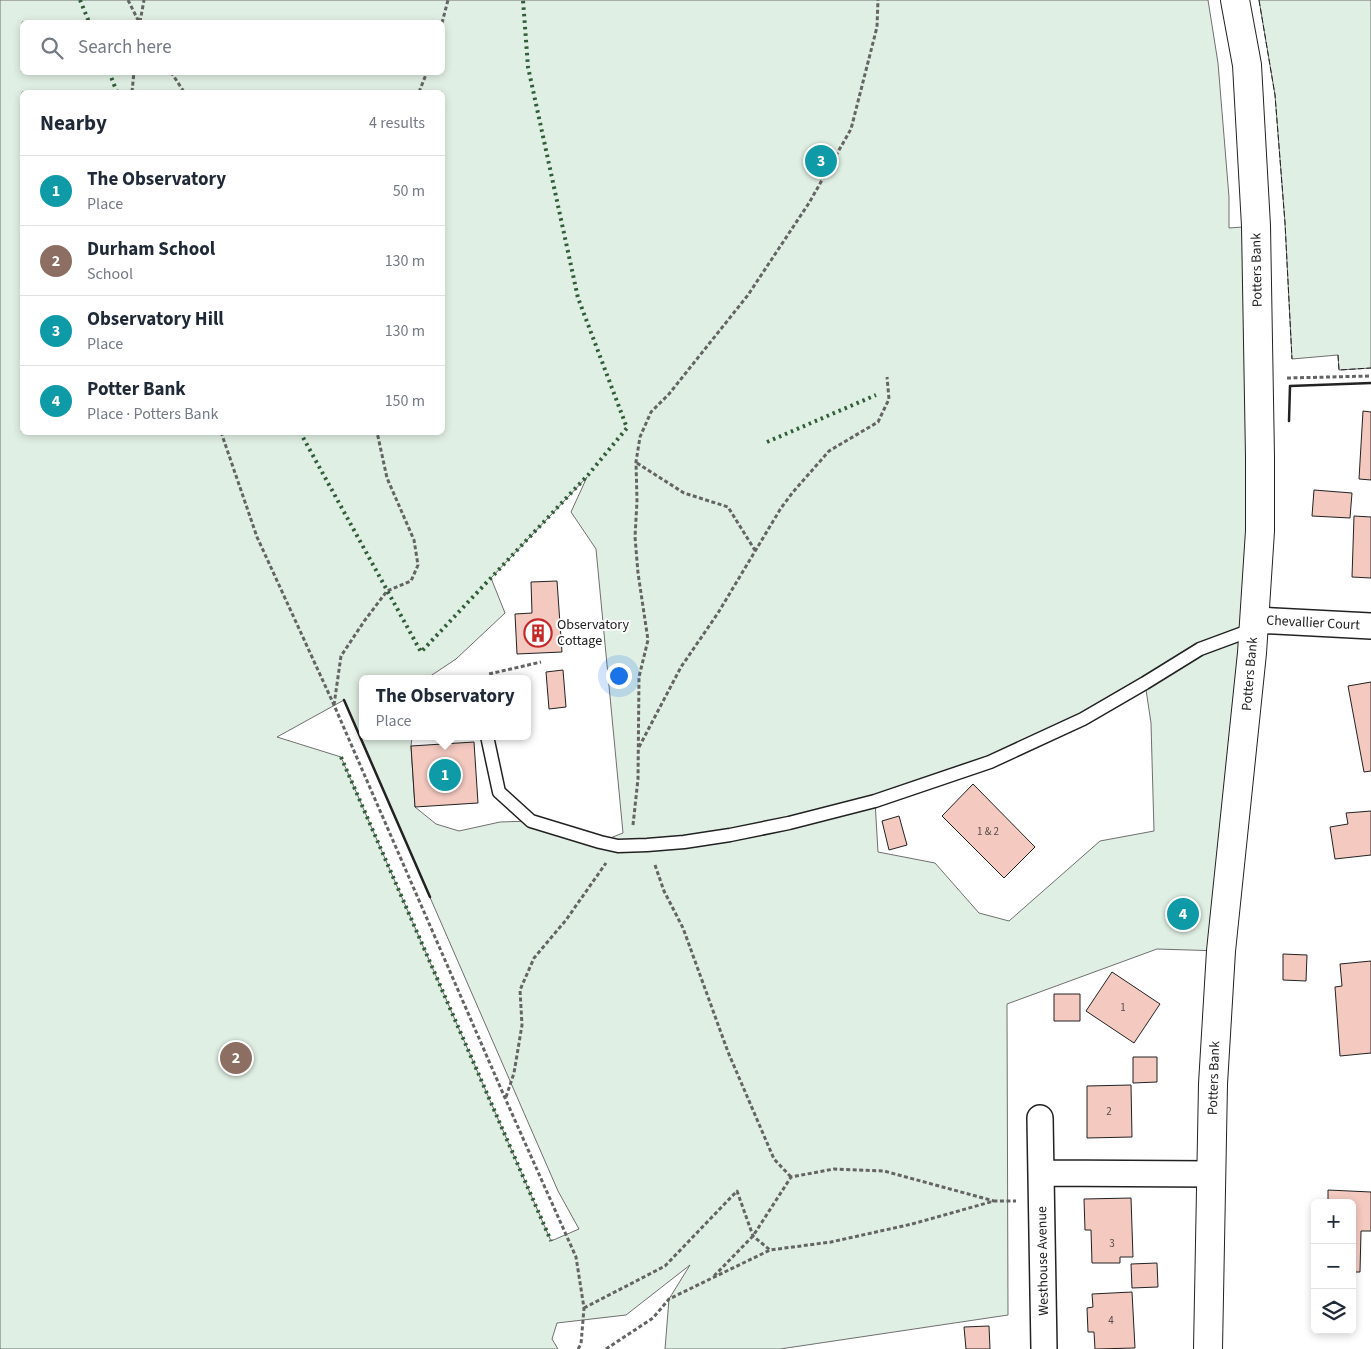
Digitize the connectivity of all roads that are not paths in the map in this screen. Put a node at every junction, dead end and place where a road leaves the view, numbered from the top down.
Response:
1 (1235, 0) edge
2 (1254, 625) junction
3 (1371, 626) edge
4 (487, 740) edge
5 (1040, 1118) dead end
6 (1041, 1173) junction
7 (1212, 1174) junction
8 (1044, 1349) edge
9 (1208, 1349) edge

1 - 2 street, Potters Bank
2 - 3 street, Chevallier Court
2 - 4 lane
2 - 7 street, Potters Bank
5 - 6 street, Westhouse Avenue
6 - 7 street
6 - 8 street, Westhouse Avenue
7 - 9 street, Potters Bank

